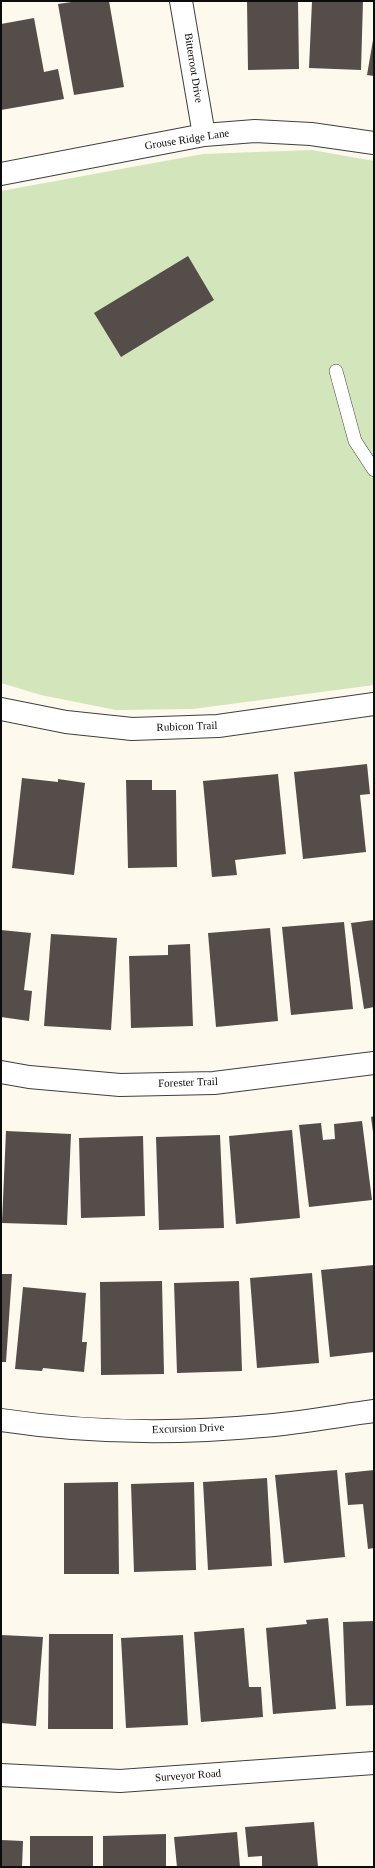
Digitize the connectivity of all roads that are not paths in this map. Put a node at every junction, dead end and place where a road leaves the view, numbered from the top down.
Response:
1 (182, 1) edge
2 (204, 135) junction
3 (374, 143) edge
4 (1, 174) edge
5 (336, 371) dead end
6 (374, 470) edge
7 (374, 704) edge
8 (1, 709) edge
9 (374, 1063) edge
10 (1, 1072) edge
11 (374, 1411) edge
12 (1, 1420) edge
13 (374, 1763) edge
14 (1, 1775) edge

1 - 2 street, Bitterroot Drive
2 - 3 street, Grouse Ridge Lane
2 - 4 street, Grouse Ridge Lane
5 - 6 lane
7 - 8 street, Rubicon Trail
9 - 10 street, Forester Trail
11 - 12 street, Excursion Drive
13 - 14 street, Surveyor Road

